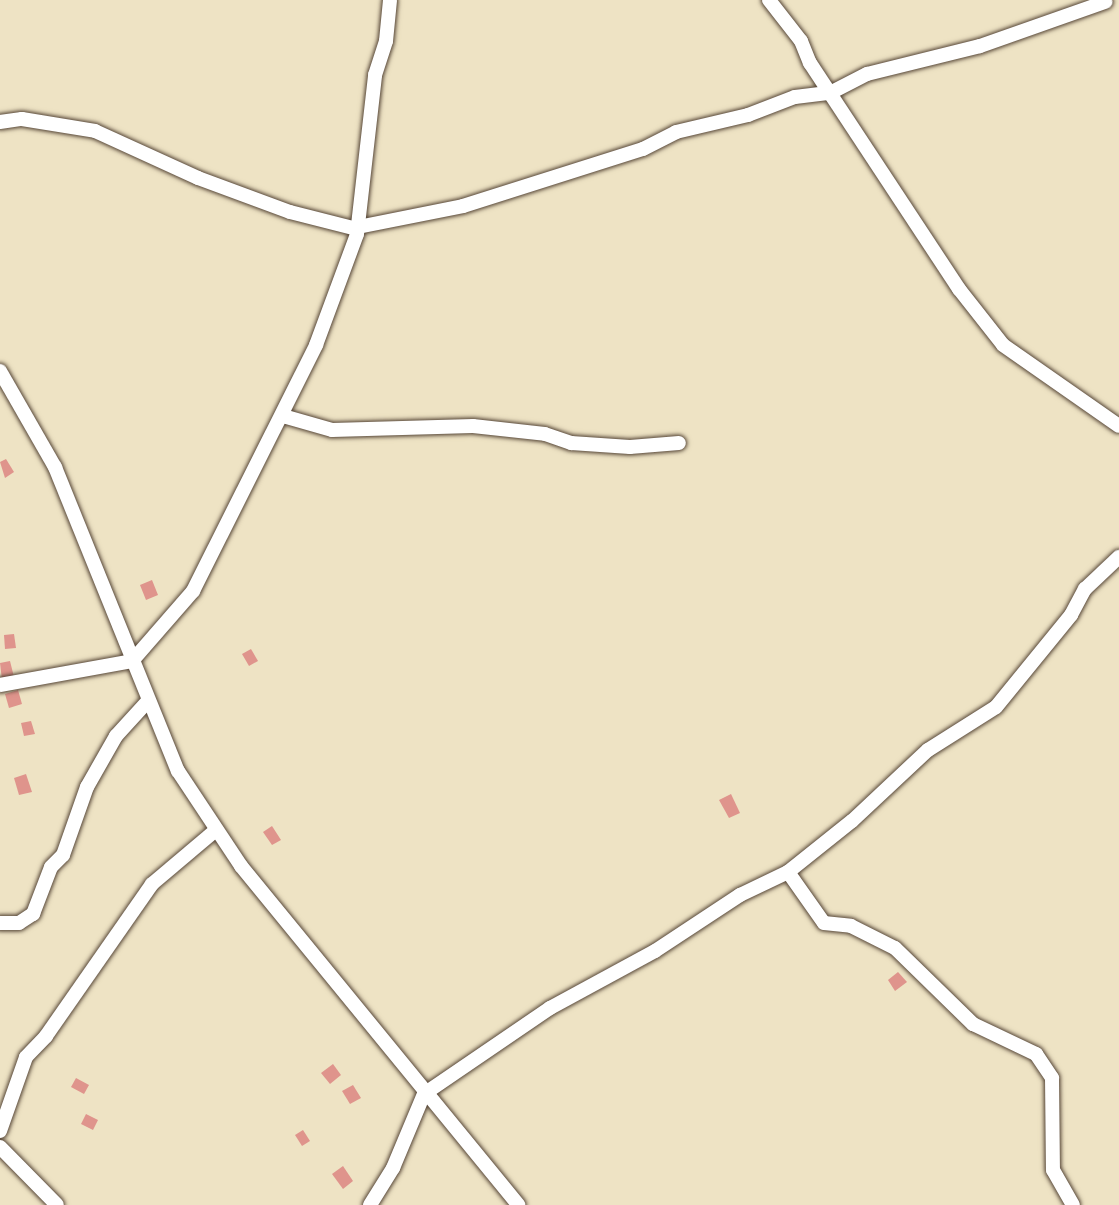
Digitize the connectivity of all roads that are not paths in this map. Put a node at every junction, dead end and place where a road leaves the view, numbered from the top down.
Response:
1 (390, 0) edge
2 (768, 0) edge
3 (1105, 2) dead end
4 (830, 93) junction
5 (0, 122) edge
6 (358, 227) junction
7 (0, 371) edge
8 (283, 416) junction
9 (1119, 426) edge
10 (679, 443) dead end
11 (1119, 558) edge
12 (132, 661) junction
13 (0, 685) edge
14 (148, 702) junction
15 (216, 830) junction
16 (788, 872) junction
17 (0, 923) edge
18 (424, 1094) junction
19 (0, 1131) edge
20 (0, 1147) edge
21 (57, 1205) edge
22 (370, 1205) edge
23 (518, 1205) edge
24 (1073, 1205) edge

1 - 6 street
2 - 4 street
3 - 4 street
4 - 6 street
4 - 9 street
5 - 6 street
6 - 8 street
7 - 12 street
8 - 10 street
8 - 12 street
11 - 16 street
12 - 13 street
12 - 14 street
14 - 15 street
14 - 17 street
15 - 18 street
15 - 19 street
16 - 18 street
16 - 24 street
18 - 22 street
18 - 23 street
20 - 21 street

